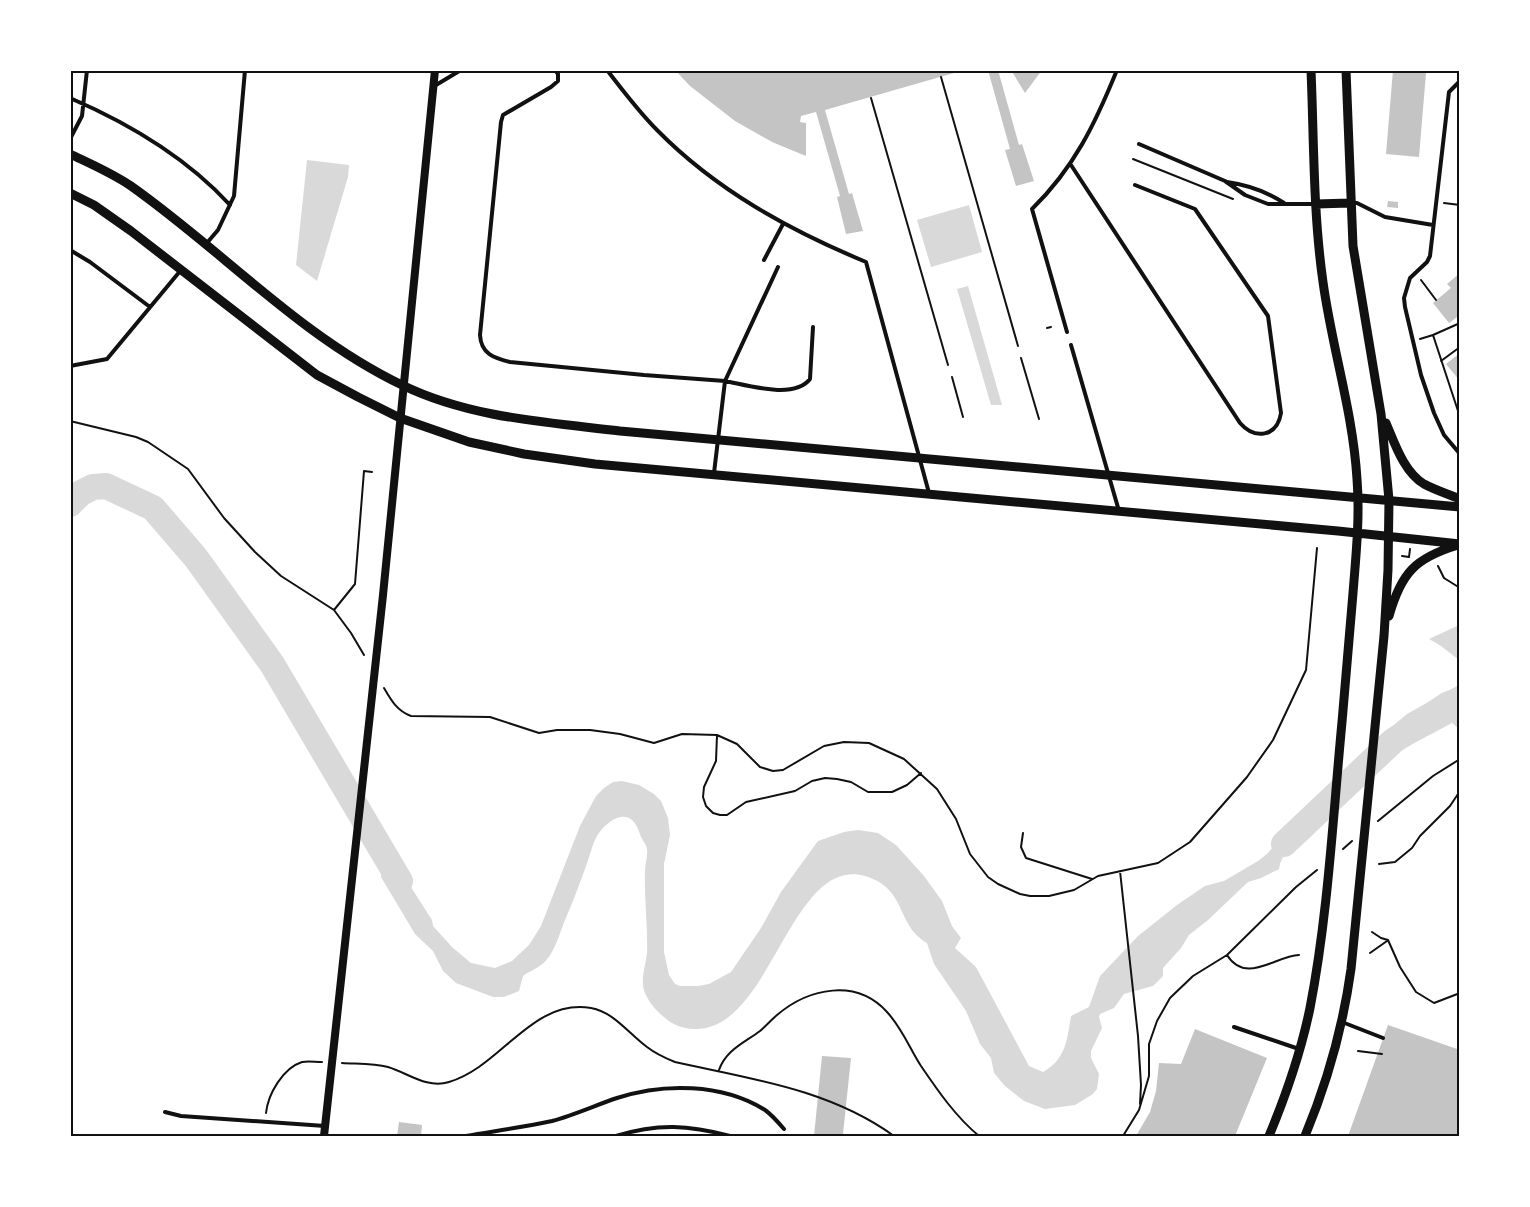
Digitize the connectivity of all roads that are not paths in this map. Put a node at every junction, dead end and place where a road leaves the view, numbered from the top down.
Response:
1 (87, 70) edge
2 (245, 70) edge
3 (435, 70) edge
4 (461, 70) edge
5 (555, 70) edge
6 (607, 70) edge
7 (1117, 70) edge
8 (1311, 70) edge
9 (1346, 70) edge
10 (1460, 81) edge
11 (434, 85) junction
12 (70, 98) edge
13 (84, 104) junction
14 (70, 139) edge
15 (1139, 144) dead end
16 (70, 154) edge
17 (1071, 165) junction
18 (1226, 181) junction
19 (1135, 185) dead end
20 (70, 193) edge
21 (1284, 203) junction
22 (1354, 203) junction
23 (1316, 204) junction
24 (230, 205) junction
25 (783, 224) junction
26 (1433, 225) junction
27 (206, 244) junction
28 (70, 250) edge
29 (764, 260) dead end
30 (778, 267) dead end
31 (181, 269) junction
32 (150, 307) junction
33 (813, 327) dead end
34 (1067, 332) dead end
35 (1071, 345) dead end
36 (70, 366) edge
37 (725, 381) junction
38 (403, 386) junction
39 (1381, 414) junction
40 (400, 418) junction
41 (717, 440) junction
42 (1460, 454) edge
43 (918, 458) junction
44 (714, 474) junction
45 (1108, 475) junction
46 (929, 494) junction
47 (1358, 498) junction
48 (1460, 499) edge
49 (1389, 500) junction
50 (1460, 507) edge
51 (1119, 511) junction
52 (1357, 534) junction
53 (1388, 537) junction
54 (1460, 545) edge
55 (1384, 636) junction
56 (1342, 1022) junction
57 (1234, 1027) dead end
58 (1383, 1038) dead end
59 (1299, 1050) junction
60 (165, 1112) dead end
61 (325, 1126) junction
62 (784, 1129) dead end
63 (324, 1137) edge
64 (466, 1137) edge
65 (616, 1137) edge
66 (730, 1137) edge
67 (1269, 1137) edge
68 (1305, 1137) edge

1 - 13 lane
2 - 24 lane
3 - 11 street
4 - 11 lane
5 - 37 lane
6 - 25 lane
7 - 17 lane
8 - 23 main road
9 - 22 main road
10 - 26 lane
11 - 38 street
12 - 13 lane
13 - 14 lane
13 - 24 lane
15 - 18 lane
16 - 27 main road
17 - 19 lane
17 - 34 lane
18 - 21 lane
18 - 21 lane
20 - 31 main road
21 - 23 lane
22 - 23 main road
22 - 26 lane
22 - 39 main road
23 - 47 main road
24 - 27 lane
25 - 29 lane
25 - 43 lane
26 - 42 lane
27 - 38 main road
28 - 32 lane
30 - 37 lane
31 - 32 lane
31 - 40 main road
32 - 36 lane
33 - 37 lane
35 - 45 lane
37 - 41 lane
38 - 40 street
38 - 41 main road
39 - 48 main road
39 - 49 main road
40 - 44 main road
40 - 61 street
41 - 43 main road
41 - 44 lane
43 - 45 main road
43 - 46 lane
44 - 46 main road
45 - 47 main road
45 - 51 lane
46 - 51 main road
47 - 49 main road
47 - 52 main road
49 - 50 main road
49 - 53 main road
51 - 52 main road
52 - 53 main road
52 - 59 main road
53 - 54 main road
53 - 55 main road
54 - 55 main road
55 - 56 main road
56 - 58 lane
56 - 68 main road
57 - 59 lane
59 - 67 main road
60 - 61 lane
61 - 63 street
62 - 64 lane
65 - 66 lane

